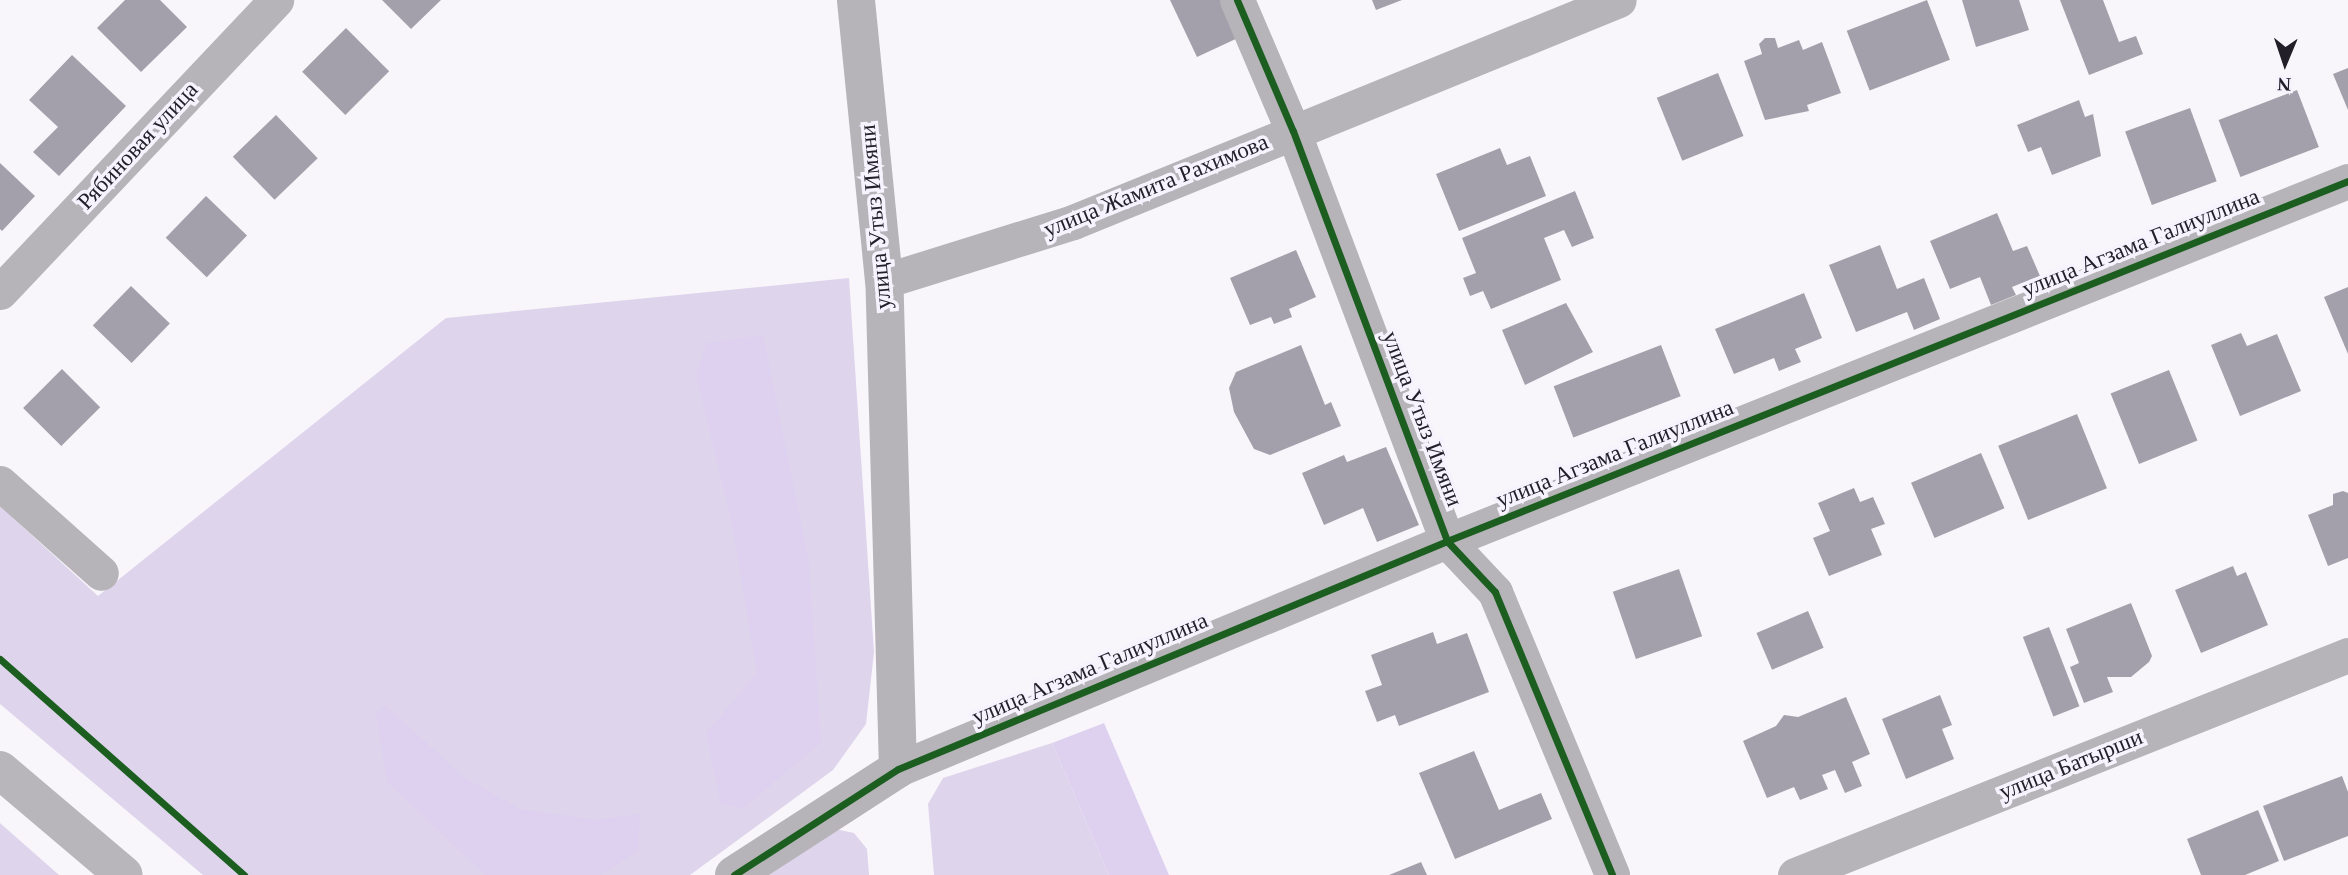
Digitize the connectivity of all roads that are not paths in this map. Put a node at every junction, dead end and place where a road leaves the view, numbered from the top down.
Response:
1 (276, 0) edge
2 (856, 0) edge
3 (1237, 0) edge
4 (1619, 0) edge
5 (1293, 131) junction
6 (2348, 181) edge
7 (884, 281) junction
8 (0, 292) edge
9 (0, 483) edge
10 (1447, 541) junction
11 (101, 573) dead end
12 (2348, 655) edge
13 (898, 769) junction
14 (0, 770) edge
15 (124, 875) edge
16 (734, 875) edge
17 (1612, 875) edge
18 (1795, 875) edge

1 - 8 street, Рябиновая улица
2 - 7 street, улица Утыз Имяни
3 - 5 street, улица Утыз Имяни
4 - 5 street, улица Жамита Рахимова
5 - 7 street, улица Жамита Рахимова
5 - 10 street, улица Утыз Имяни
6 - 10 street, улица Агзама Галиуллина
7 - 13 street, улица Утыз Имяни
9 - 11 street
10 - 13 street, улица Агзама Галиуллина
10 - 17 street, улица Утыз Имяни
12 - 18 street, улица Батырши
13 - 16 street
14 - 15 main road

